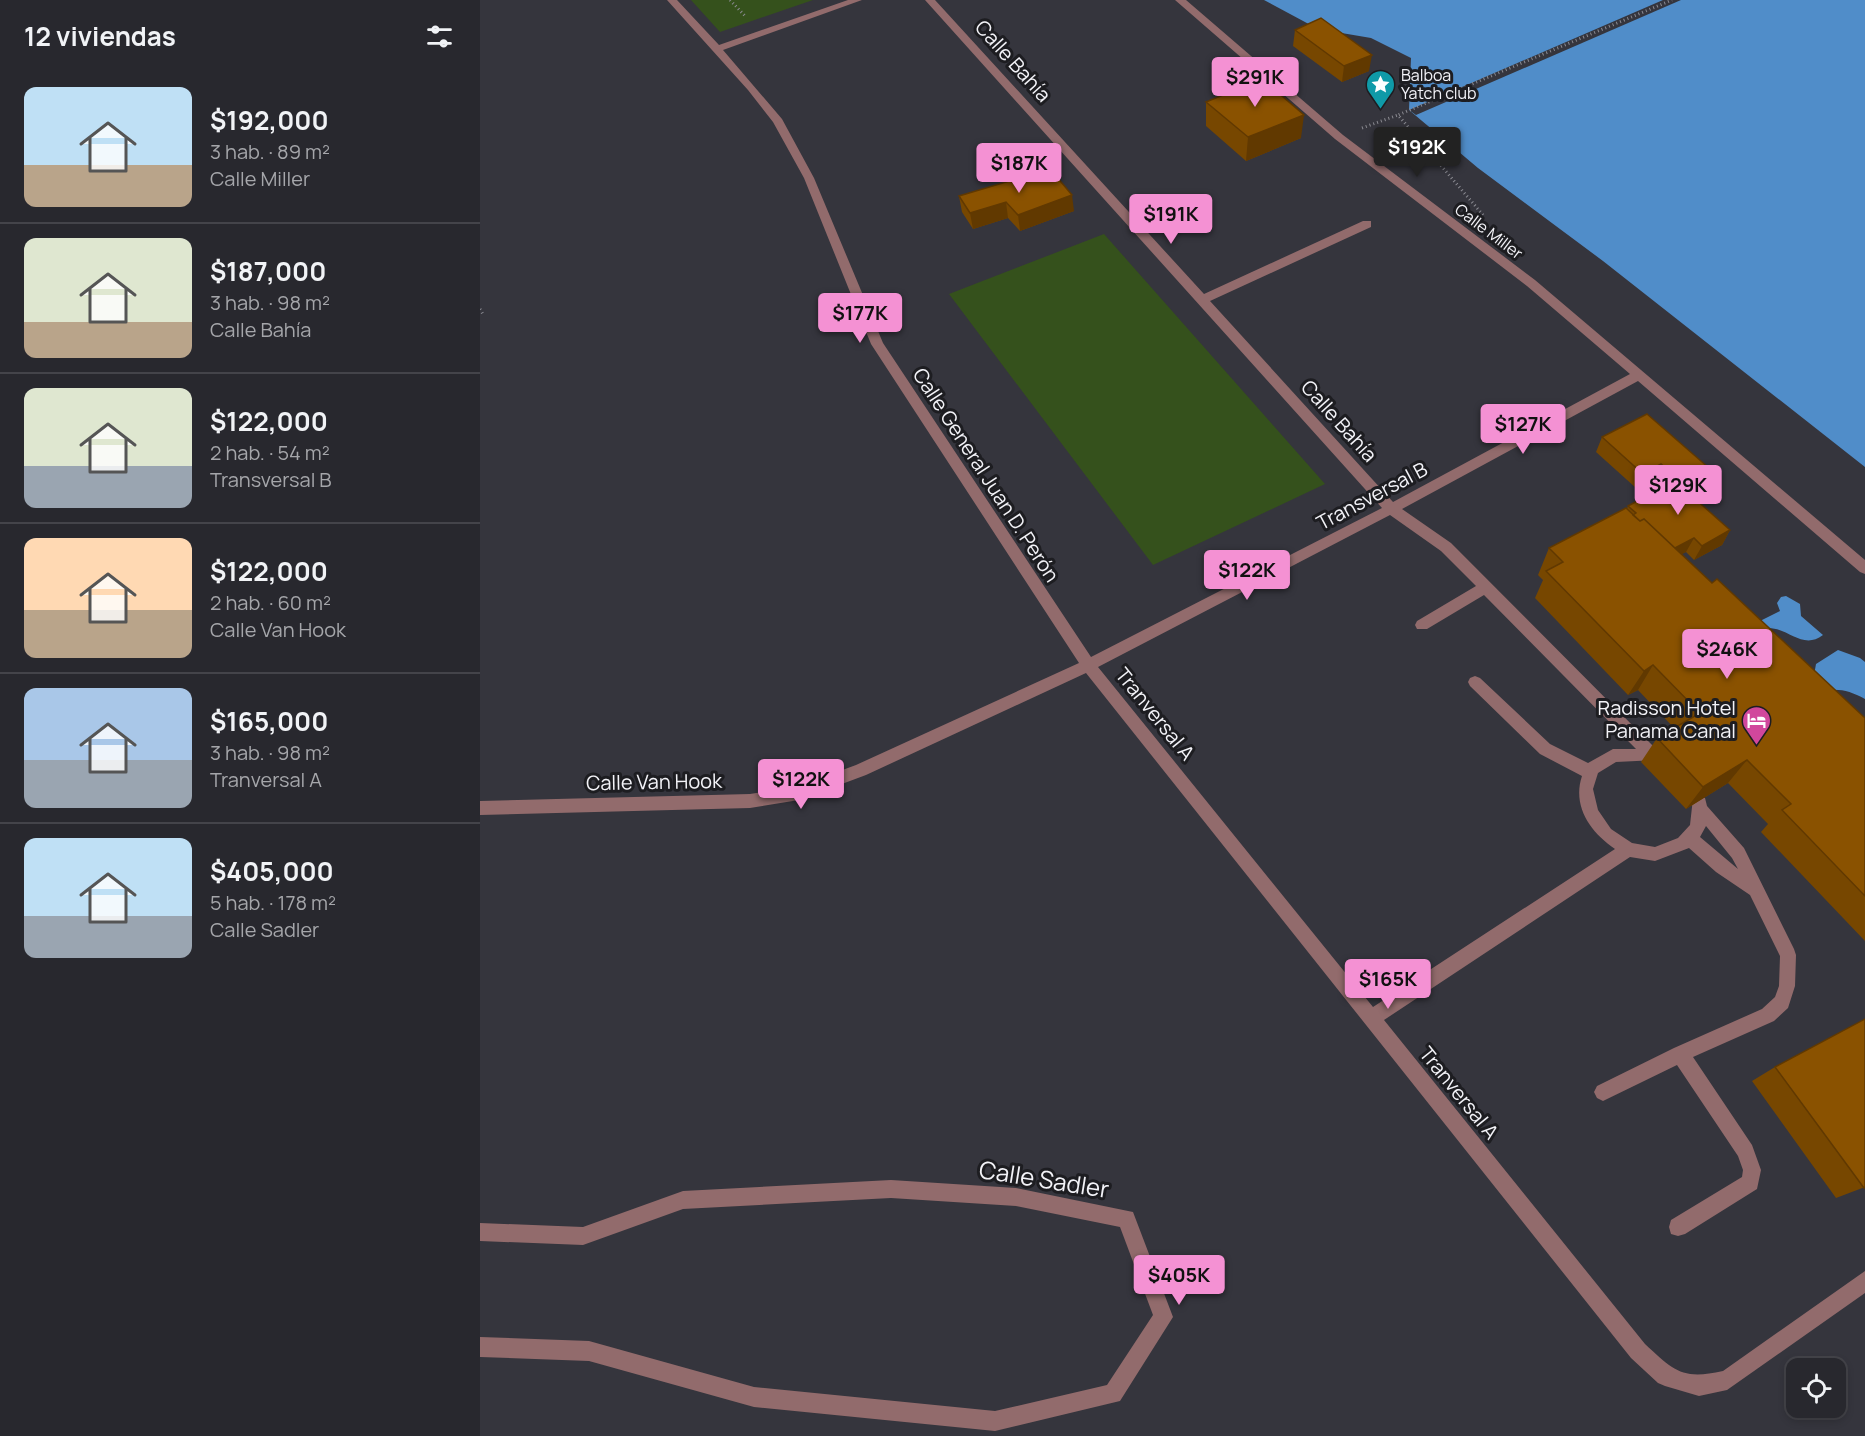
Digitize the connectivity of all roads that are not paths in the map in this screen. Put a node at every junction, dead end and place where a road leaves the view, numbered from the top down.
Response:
1 (672, 0) edge
2 (857, 0) edge
3 (930, 0) edge
4 (1180, 0) edge
5 (718, 49) junction
6 (1367, 224) dead end
7 (1202, 300) junction
8 (1640, 374) junction
9 (1391, 509) junction
10 (1865, 567) edge
11 (1485, 587) junction
12 (1422, 625) dead end
13 (1088, 664) junction
14 (1475, 682) dead end
15 (1590, 772) junction
16 (480, 808) edge
17 (1691, 839) junction
18 (1629, 849) junction
19 (1756, 890) junction
20 (1372, 1018) junction
21 (1680, 1054) junction
22 (1603, 1092) dead end
23 (1678, 1227) dead end
24 (480, 1232) edge
25 (1865, 1281) edge
26 (480, 1347) edge

1 - 5 street, Calle General Juan D. Perón
2 - 5 street
3 - 7 street, Calle Bahía
4 - 8 street, Calle Miller
5 - 13 street, Calle General Juan D. Perón
6 - 7 street
7 - 9 street, Calle Bahía
8 - 9 street, Transversal B
8 - 10 street, Calle Miller
9 - 11 street, Calle Bahía
9 - 13 street, Transversal B
11 - 12 street
11 - 15 street, Calle Bahía
13 - 16 street, Calle Van Hook
13 - 20 street, Tranversal A
14 - 15 street
15 - 18 street
17 - 18 street
17 - 19 street
17 - 19 street
18 - 20 street
19 - 21 street
20 - 25 street, Tranversal A
21 - 22 street
21 - 23 street
24 - 26 street, Calle Sadler

